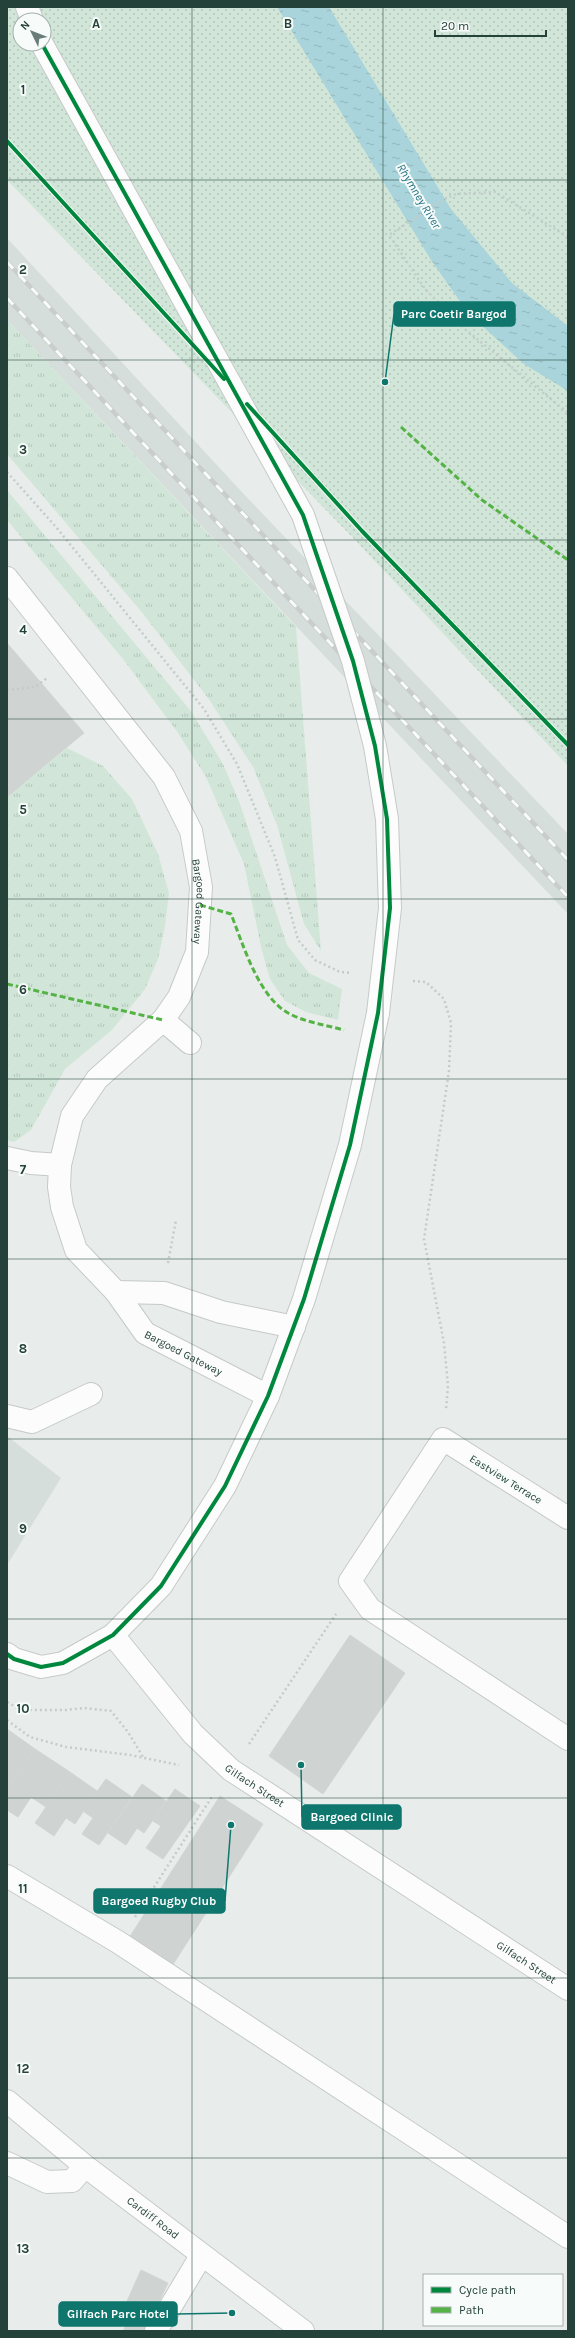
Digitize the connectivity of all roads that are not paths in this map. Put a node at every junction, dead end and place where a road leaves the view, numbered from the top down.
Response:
1 (46, 52) edge
2 (7, 578) edge
3 (162, 1020) junction
4 (190, 1043) dead end
5 (7, 1158) edge
6 (60, 1165) junction
7 (116, 1292) junction
8 (294, 1327) junction
9 (91, 1394) dead end
10 (268, 1396) junction
11 (7, 1416) edge
12 (568, 1518) edge
13 (113, 1635) junction
14 (7, 1654) edge
15 (568, 1739) edge
16 (7, 1876) edge
17 (568, 1989) edge
18 (7, 2101) edge
19 (7, 2163) edge
20 (85, 2166) junction
21 (568, 2237) edge
22 (202, 2256) junction
23 (156, 2331) edge
24 (303, 2331) edge

1 - 8 street, bridge
2 - 3 street, Bargoed Gateway
3 - 4 street
3 - 6 street, Bargoed Gateway
5 - 6 street
6 - 7 street, Bargoed Gateway
7 - 8 street
7 - 10 street, Bargoed Gateway
8 - 10 street
9 - 11 street
10 - 13 street
12 - 15 street, Eastview Terrace
13 - 14 street
13 - 17 street, Gilfach Street
16 - 21 street
18 - 20 street, Cardiff Road
19 - 20 street
20 - 22 street, Cardiff Road
22 - 23 street
22 - 24 street, Cardiff Road

